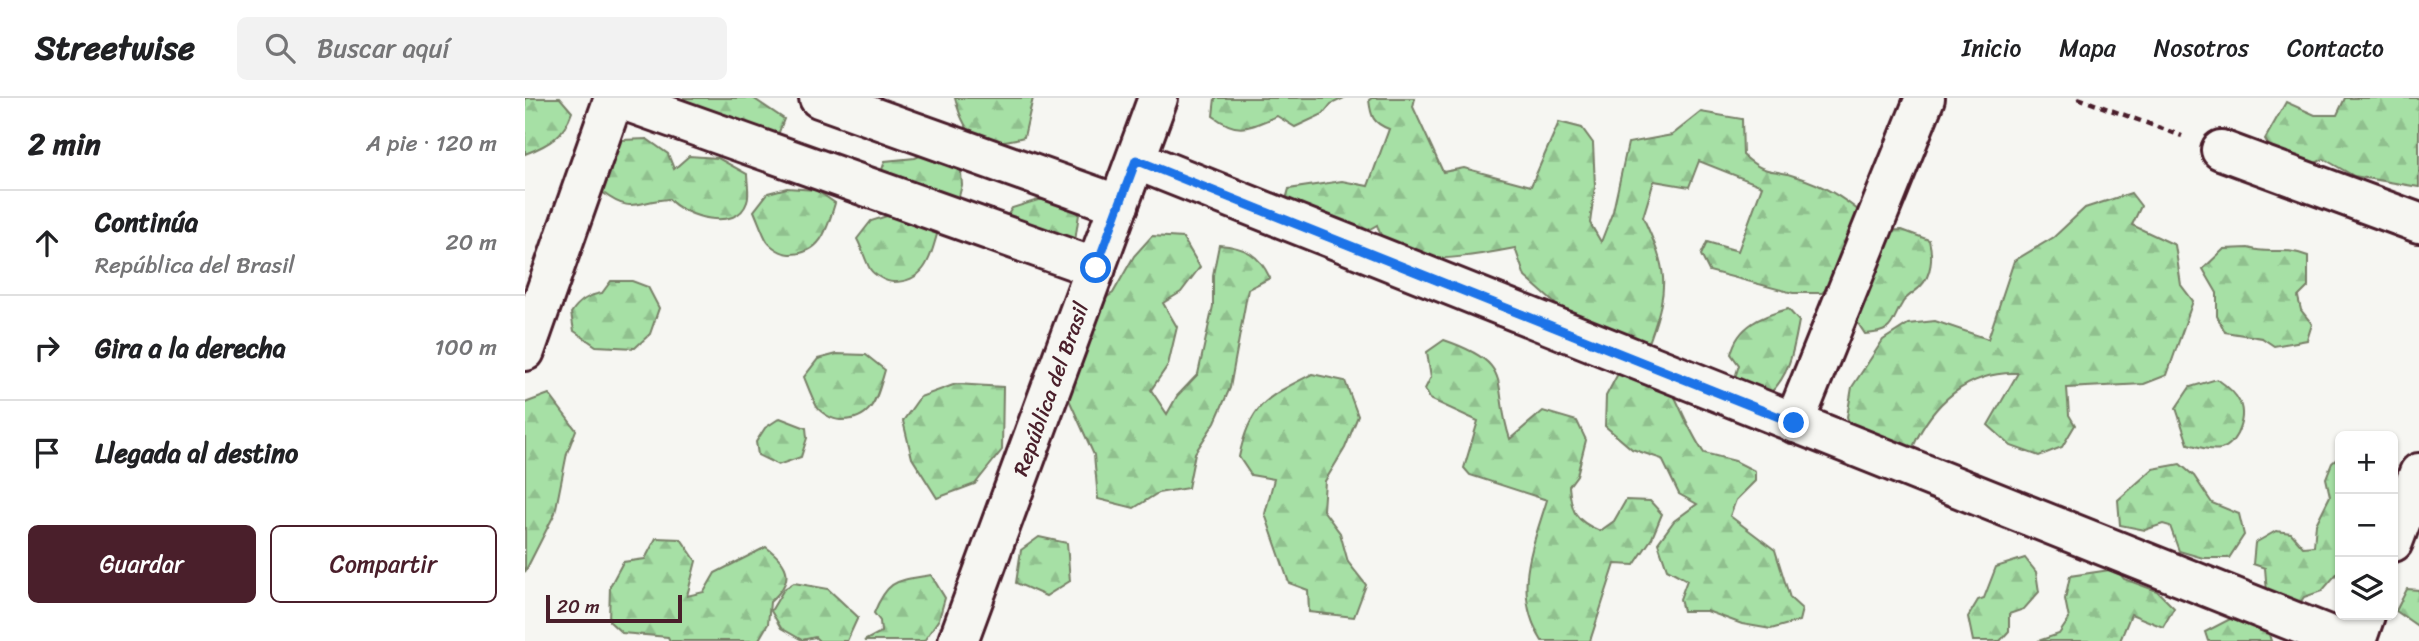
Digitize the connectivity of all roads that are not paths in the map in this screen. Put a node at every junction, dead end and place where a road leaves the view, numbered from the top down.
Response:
1 (616, 98) edge
2 (819, 98) edge
3 (1159, 98) edge
4 (1925, 98) edge
5 (2221, 150) road end
6 (1136, 160) junction
7 (1119, 205) junction
8 (2419, 223) edge
9 (1096, 268) junction
10 (525, 351) edge
11 (1794, 423) junction
12 (2419, 473) edge
13 (2398, 529) edge
14 (2363, 620) edge
15 (958, 641) edge
16 (2343, 641) edge
17 (2355, 641) edge

1 - 9 street
1 - 10 street
2 - 7 street
3 - 6 street, República del Brasil
4 - 11 street
5 - 8 street
6 - 7 street, República del Brasil
6 - 11 street
7 - 9 street, República del Brasil
9 - 15 street, República del Brasil
11 - 16 street
12 - 13 street
14 - 17 street

